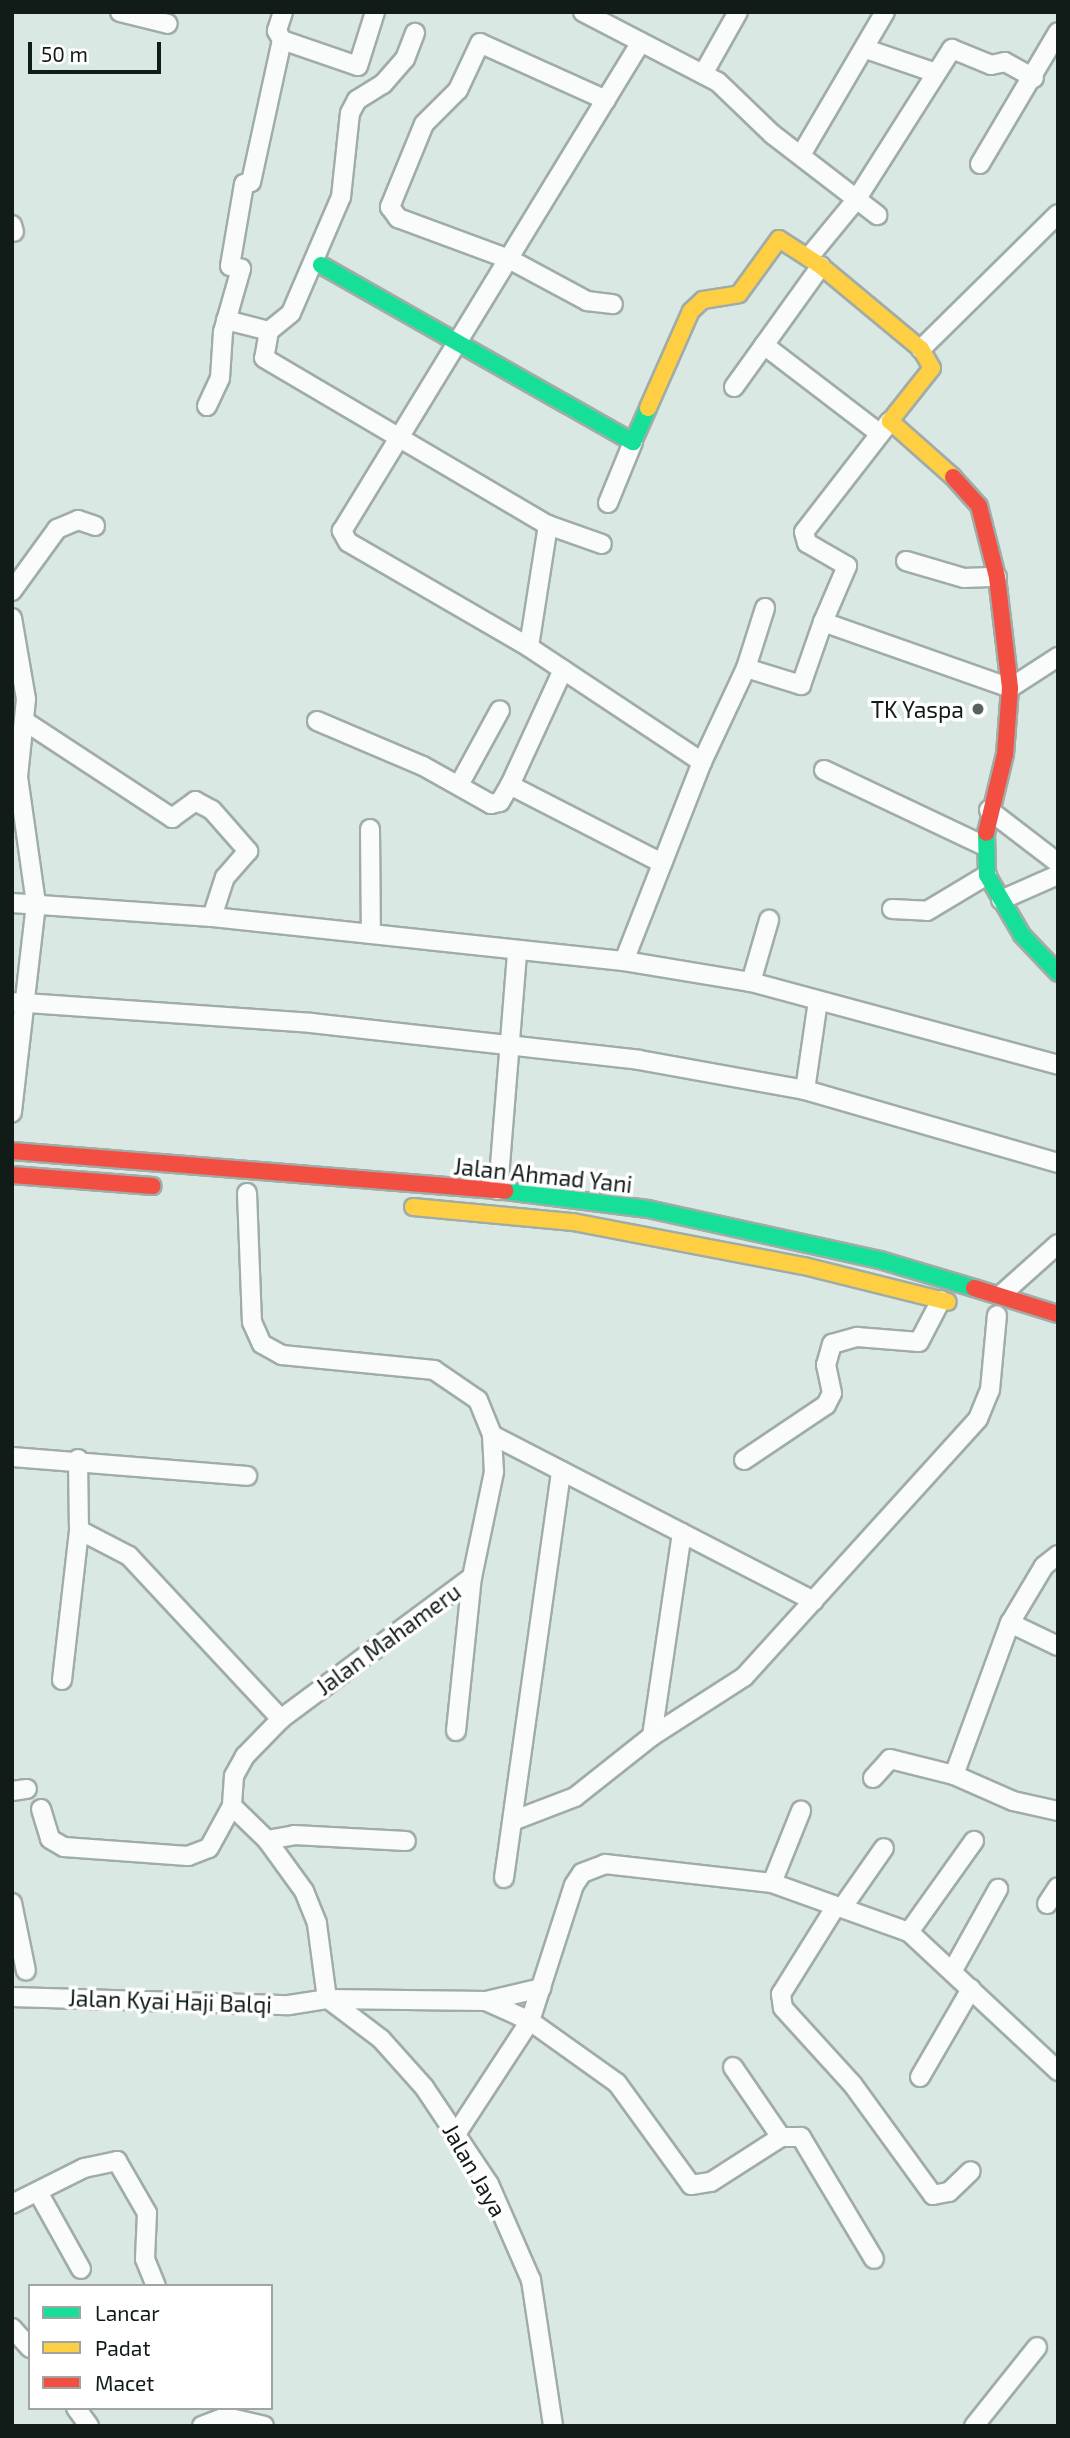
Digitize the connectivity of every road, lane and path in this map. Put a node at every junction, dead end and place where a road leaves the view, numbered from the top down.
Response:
1 (120, 12) edge
2 (284, 12) edge
3 (375, 12) edge
4 (583, 12) edge
5 (737, 12) edge
6 (885, 12) edge
7 (168, 24) dead end
8 (1058, 32) edge
9 (415, 33) dead end
10 (282, 40) junction
11 (642, 42) junction
12 (866, 49) junction
13 (936, 73) junction
14 (704, 74) junction
15 (1034, 78) junction
16 (607, 100) junction
17 (801, 155) junction
18 (980, 164) dead end
19 (856, 200) junction
20 (1058, 214) edge
21 (877, 215) dead end
22 (509, 259) junction
23 (815, 261) junction
24 (321, 265) dead end
25 (612, 304) dead end
26 (226, 320) junction
27 (269, 331) junction
28 (456, 341) junction
29 (764, 345) junction
30 (921, 349) junction
31 (734, 387) dead end
32 (207, 406) dead end
33 (884, 427) junction
34 (399, 436) junction
35 (633, 442) junction
36 (608, 503) dead end
37 (94, 526) dead end
38 (548, 526) junction
39 (602, 544) dead end
40 (906, 561) dead end
41 (997, 577) junction
42 (12, 591) edge
43 (765, 608) dead end
44 (12, 618) edge
45 (823, 622) junction
46 (529, 647) junction
47 (1058, 657) edge
48 (746, 668) junction
49 (563, 670) junction
50 (1010, 688) junction
51 (500, 710) dead end
52 (317, 721) dead end
53 (26, 722) junction
54 (702, 762) junction
55 (824, 770) dead end
56 (459, 785) junction
57 (510, 785) junction
58 (989, 810) junction
59 (370, 829) dead end
60 (985, 846) junction
61 (662, 863) junction
62 (1058, 863) edge
63 (987, 874) junction
64 (1058, 875) edge
65 (1001, 900) junction
66 (12, 903) edge
67 (36, 904) junction
68 (892, 909) dead end
69 (212, 917) junction
70 (769, 920) dead end
71 (371, 934) junction
72 (517, 952) junction
73 (624, 961) junction
74 (1058, 973) edge
75 (751, 982) junction
76 (818, 1001) junction
77 (20, 1002) edge
78 (507, 1042) junction
79 (1058, 1065) edge
80 (805, 1090) junction
81 (12, 1113) edge
82 (12, 1151) edge
83 (1058, 1163) edge
84 (12, 1175) edge
85 (178, 1188) dead end
86 (498, 1190) junction
87 (240, 1192) joint
88 (271, 1195) dead end
89 (399, 1206) dead end
90 (1058, 1244) edge
91 (1002, 1294) junction
92 (941, 1300) junction
93 (982, 1312) junction
94 (1058, 1314) edge
95 (1019, 1322) dead end
96 (492, 1435) junction
97 (12, 1457) edge
98 (78, 1459) junction
99 (744, 1460) dead end
100 (561, 1471) junction
101 (247, 1476) dead end
102 (79, 1530) junction
103 (682, 1533) junction
104 (1058, 1555) edge
105 (472, 1577) junction
106 (814, 1601) junction
107 (1010, 1623) junction
108 (1058, 1646) edge
109 (62, 1680) dead end
110 (281, 1719) junction
111 (456, 1731) dead end
112 (652, 1735) junction
113 (954, 1775) junction
114 (873, 1778) dead end
115 (232, 1806) junction
116 (41, 1809) dead end
117 (801, 1811) dead end
118 (1058, 1811) edge
119 (515, 1820) junction
120 (267, 1840) junction
121 (406, 1841) dead end
122 (974, 1841) dead end
123 (884, 1848) dead end
124 (504, 1878) dead end
125 (772, 1884) junction
126 (1058, 1887) edge
127 (998, 1889) dead end
128 (12, 1903) edge
129 (1047, 1904) dead end
130 (839, 1907) junction
131 (909, 1932) junction
132 (953, 1970) junction
133 (26, 1971) dead end
134 (541, 1988) junction
135 (971, 1989) junction
136 (12, 1997) edge
137 (327, 1999) junction
138 (486, 2001) junction
139 (530, 2021) junction
140 (733, 2067) dead end
141 (1058, 2071) edge
142 (920, 2077) dead end
143 (456, 2134) junction
144 (781, 2137) junction
145 (971, 2171) dead end
146 (38, 2192) junction
147 (12, 2204) edge
148 (874, 2259) dead end
149 (81, 2269) dead end
150 (155, 2284) edge
151 (12, 2328) edge
152 (28, 2346) edge
153 (1037, 2347) dead end
154 (77, 2410) edge
155 (224, 2412) edge
156 (89, 2426) edge
157 (202, 2426) edge
158 (264, 2426) edge
159 (553, 2426) edge
160 (974, 2426) edge

1 - 7 street
2 - 10 street
3 - 10 street
4 - 11 street
5 - 14 street
6 - 12 street
8 - 15 street
9 - 27 street
10 - 26 street
11 - 14 street
11 - 16 street
12 - 13 street
12 - 17 street
13 - 15 street
13 - 19 street
14 - 17 street
15 - 18 street
16 - 22 street
16 - 22 street
17 - 19 street
19 - 21 street
19 - 23 street
20 - 30 street
22 - 25 street
22 - 28 street
23 - 29 street
23 - 30 main road
23 - 35 main road
24 - 28 main road
26 - 27 street
26 - 32 street
27 - 34 street
28 - 34 street
28 - 35 main road
29 - 31 street
29 - 33 street
30 - 33 main road
33 - 41 main road
33 - 45 street
34 - 38 street
34 - 46 street
35 - 36 street
37 - 42 street
38 - 39 street
38 - 46 street
40 - 41 street
41 - 50 main road
43 - 48 street
44 - 53 street
45 - 48 street
45 - 50 street
46 - 49 street
47 - 50 street
48 - 54 street
49 - 54 street
49 - 57 street
50 - 58 main road
51 - 56 street
52 - 56 street
53 - 67 street
53 - 69 street
54 - 61 street
55 - 60 street
56 - 57 street
57 - 61 street
58 - 60 main road
58 - 62 street
59 - 71 street
60 - 63 main road
61 - 73 street
63 - 65 main road
63 - 68 street
64 - 65 street
65 - 74 main road
66 - 67 street
67 - 69 street
67 - 77 street
69 - 71 street
70 - 75 street
71 - 72 street
72 - 73 street
72 - 78 street
73 - 75 street
75 - 76 street
76 - 79 street
76 - 80 street
77 - 78 street
77 - 81 street
78 - 80 street
78 - 86 street
80 - 83 street
82 - 86 main road, Jalan Ahmad Yani
84 - 85 main road
86 - 91 main road, Jalan Ahmad Yani
87 - 88 main road
87 - 96 street, Jalan Mahameru
89 - 92 main road, Jalan Ahmad Yani
90 - 91 street
91 - 93 main road
91 - 94 main road, Jalan Ahmad Yani
92 - 93 main road, Jalan Ahmad Yani
92 - 99 street
93 - 95 main road, Jalan Ahmad Yani
93 - 106 street
96 - 100 street
96 - 105 street, Jalan Mahameru
97 - 98 street
98 - 101 street
98 - 102 street
100 - 103 street
100 - 119 street
102 - 109 street
102 - 110 street
103 - 106 street
103 - 112 street
104 - 107 street
105 - 110 street, Jalan Mahameru
105 - 111 street
106 - 112 street
107 - 108 street
107 - 113 street
110 - 115 street, Jalan Mahameru
112 - 119 street
113 - 114 street
113 - 118 street
115 - 116 street
115 - 120 street
117 - 125 street
119 - 124 street
120 - 121 street
120 - 137 street
122 - 131 street
123 - 130 street
125 - 130 street
125 - 134 street
126 - 129 street
127 - 132 street
128 - 133 street
130 - 131 street
130 - 145 street
131 - 132 street
132 - 135 street
134 - 138 street
134 - 139 street
135 - 141 street
135 - 142 street
136 - 137 street, Jalan Kyai Haji Balqi
137 - 138 street, Jalan Kyai Haji Balqi
137 - 143 street, Jalan Jaya
138 - 139 street
139 - 143 street
139 - 144 street
140 - 144 street
143 - 159 street, Jalan Jaya
144 - 148 street
146 - 147 street
146 - 149 street
146 - 150 street
151 - 152 street
153 - 160 street
154 - 156 street
155 - 157 street
155 - 158 street

